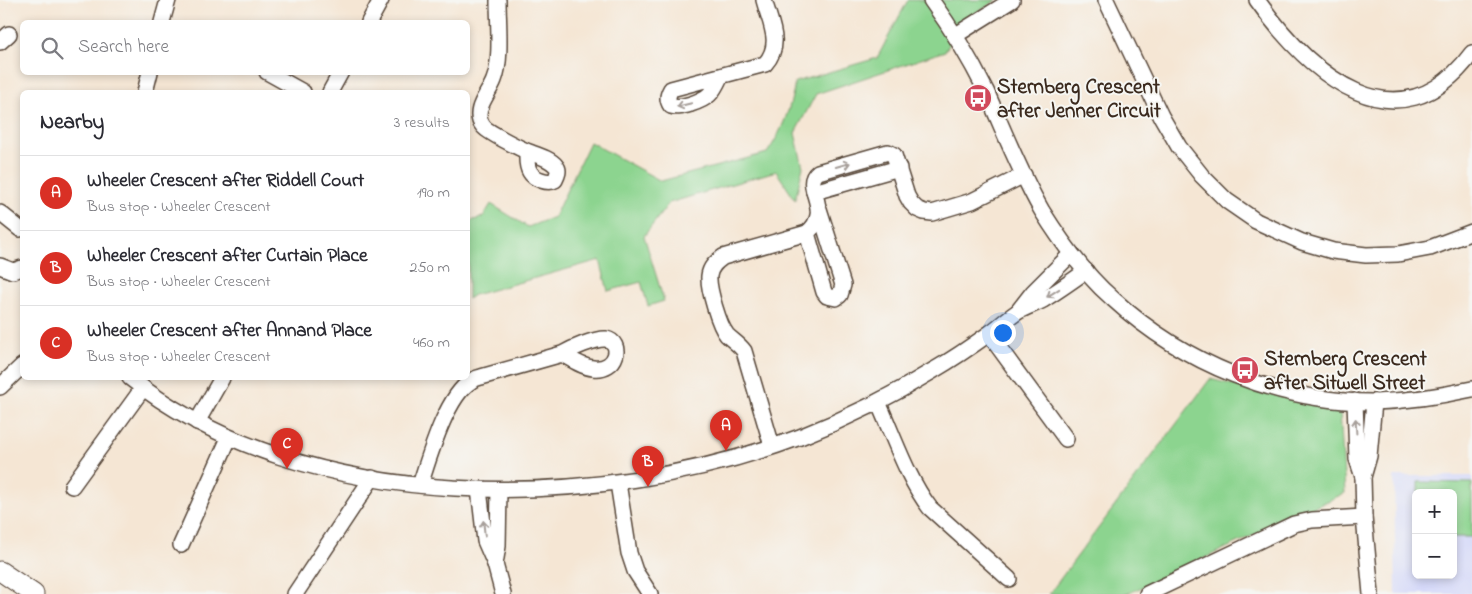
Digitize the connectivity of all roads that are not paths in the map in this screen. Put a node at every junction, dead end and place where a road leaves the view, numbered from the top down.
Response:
1 (168, 0) edge
2 (381, 0) edge
3 (498, 0) edge
4 (764, 0) edge
5 (931, 0) edge
6 (1012, 0) edge
7 (1106, 0) edge
8 (1257, 0) edge
9 (163, 20) edge
10 (369, 20) edge
11 (956, 35) junction
12 (1472, 52) edge
13 (149, 75) edge
14 (269, 75) edge
15 (339, 75) edge
16 (720, 77) dead end
17 (279, 87) edge
18 (146, 90) edge
19 (293, 90) edge
20 (331, 90) edge
21 (527, 152) dead end
22 (1024, 175) junction
23 (816, 199) junction
24 (0, 213) edge
25 (20, 228) edge
26 (20, 229) edge
27 (0, 232) edge
28 (1472, 232) edge
29 (807, 233) junction
30 (1071, 254) junction
31 (20, 268) edge
32 (3, 270) edge
33 (1086, 271) junction
34 (20, 282) edge
35 (1018, 312) junction
36 (989, 334) junction
37 (562, 354) dead end
38 (20, 368) edge
39 (133, 380) edge
40 (221, 380) edge
41 (0, 387) edge
42 (143, 388) junction
43 (1472, 389) edge
44 (1355, 401) junction
45 (878, 402) junction
46 (1374, 402) junction
47 (198, 422) junction
48 (229, 438) junction
49 (1066, 439) dead end
50 (772, 446) junction
51 (1363, 453) junction
52 (372, 478) junction
53 (618, 482) junction
54 (420, 485) junction
55 (72, 486) dead end
56 (479, 489) junction
57 (498, 490) junction
58 (1364, 517) junction
59 (182, 545) dead end
60 (495, 564) junction
61 (0, 571) edge
62 (1009, 579) dead end
63 (34, 594) edge
64 (295, 594) edge
65 (503, 594) edge
66 (650, 594) edge
67 (1147, 594) edge
68 (1371, 594) edge

1 - 9 street
2 - 10 street
3 - 21 street
4 - 16 street
5 - 11 street
6 - 11 street
7 - 28 street
8 - 12 street
11 - 22 street
13 - 18 street
14 - 17 street
15 - 20 street
17 - 19 street
22 - 23 street
22 - 30 street
23 - 29 street
23 - 29 street
24 - 25 street
26 - 27 street
29 - 50 street
30 - 33 street
30 - 35 street
31 - 32 street
32 - 34 street
33 -> 35 street
33 - 44 street
35 - 36 street
36 - 45 street
36 - 49 street
37 - 54 street
38 - 41 street
39 - 42 street
40 - 47 street
42 - 47 street
42 - 55 street
43 - 46 street
44 - 46 street
51 -> 44 street
45 - 50 street
45 - 62 street
46 - 51 street
47 - 48 street
48 - 52 street
48 - 59 street
50 - 53 street
51 - 58 street
52 - 54 street
52 - 64 street
53 - 57 street
53 - 66 street
54 - 56 street
56 - 57 street
60 -> 56 street
57 - 60 street
58 - 67 street
58 - 68 street
60 - 65 street
61 - 63 main road

